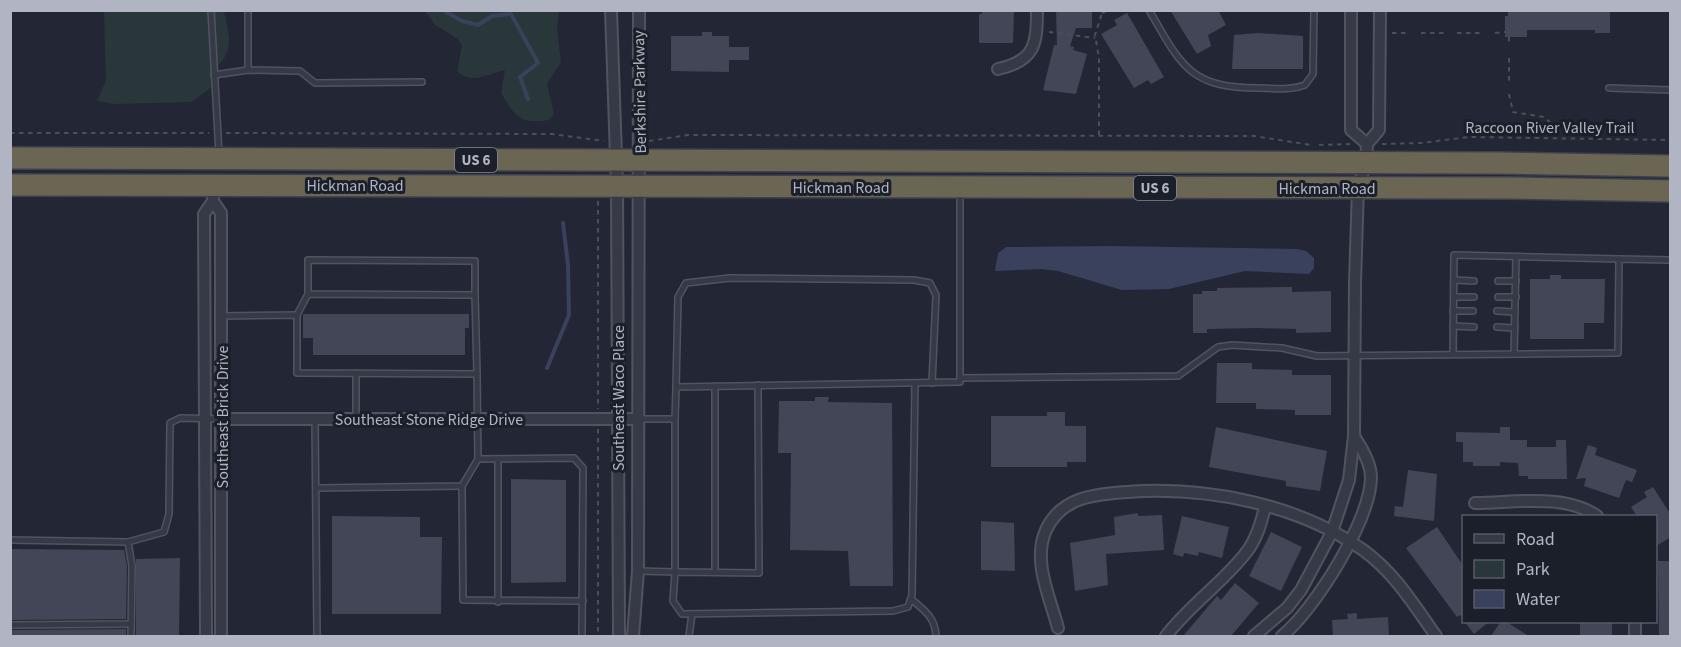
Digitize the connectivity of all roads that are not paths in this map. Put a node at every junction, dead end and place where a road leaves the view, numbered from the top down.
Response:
1 (211, 10) edge
2 (248, 10) edge
3 (611, 10) edge
4 (639, 10) edge
5 (1037, 10) edge
6 (1149, 10) edge
7 (1314, 10) edge
8 (1351, 10) edge
9 (1380, 10) edge
10 (999, 69) dead end
11 (248, 70) junction
12 (214, 75) junction
13 (422, 82) dead end
14 (1609, 88) dead end
15 (1671, 90) edge
16 (1366, 153) junction
17 (10, 158) edge
18 (219, 159) junction
19 (423, 159) junction
20 (615, 160) junction
21 (1671, 166) edge
22 (640, 173) junction
23 (20, 185) edge
24 (617, 186) junction
25 (960, 188) junction
26 (1359, 188) junction
27 (1671, 191) edge
28 (213, 193) junction
29 (1516, 257) junction
30 (1619, 259) junction
31 (1671, 260) edge
32 (1454, 280) junction
33 (1474, 281) dead end
34 (1498, 282) dead end
35 (1516, 282) junction
36 (308, 294) junction
37 (476, 295) junction
38 (1454, 297) junction
39 (1474, 297) dead end
40 (1498, 297) dead end
41 (1515, 297) junction
42 (1453, 311) junction
43 (1473, 311) dead end
44 (1497, 311) dead end
45 (1515, 312) junction
46 (297, 315) junction
47 (223, 316) junction
48 (1453, 326) junction
49 (1474, 327) dead end
50 (1497, 327) dead end
51 (1515, 328) junction
52 (1453, 354) junction
53 (1514, 354) junction
54 (1354, 356) junction
55 (356, 373) junction
56 (477, 374) junction
57 (960, 378) junction
58 (932, 382) junction
59 (915, 383) junction
60 (758, 385) junction
61 (715, 386) junction
62 (676, 387) junction
63 (477, 419) junction
64 (619, 419) junction
65 (637, 419) junction
66 (675, 419) junction
67 (205, 420) junction
68 (221, 420) junction
69 (315, 420) junction
70 (356, 420) junction
71 (1354, 436) junction
72 (478, 459) junction
73 (498, 459) junction
74 (462, 486) junction
75 (316, 489) junction
76 (1475, 503) dead end
77 (1265, 507) junction
78 (1595, 515) edge
79 (1332, 532) junction
80 (10, 540) edge
81 (1348, 541) junction
82 (128, 542) junction
83 (639, 571) junction
84 (675, 572) junction
85 (715, 572) junction
86 (911, 599) junction
87 (583, 601) junction
88 (498, 602) junction
89 (692, 614) junction
90 (131, 624) junction
91 (10, 625) edge
92 (1058, 628) dead end
93 (131, 636) edge
94 (206, 636) edge
95 (221, 636) edge
96 (317, 636) edge
97 (582, 636) edge
98 (619, 636) edge
99 (633, 636) edge
100 (689, 636) edge
101 (936, 636) edge
102 (1166, 636) edge
103 (1254, 636) edge
104 (1282, 636) edge
105 (1436, 636) edge

1 - 12 lane
2 - 11 lane
3 - 20 street, Berkshire Parkway
4 - 22 street, Berkshire Parkway
5 - 10 street
6 - 7 lane
8 - 16 street
9 - 16 street
11 - 12 lane
11 - 13 lane
12 - 18 lane
14 - 15 lane
16 - 21 highway, Hickman Road / US 6
16 - 22 highway, Hickman Road / US 6
16 - 26 street
17 - 18 highway, Hickman Road / US 6
18 - 19 highway, Hickman Road / US 6
18 - 23 highway
19 - 20 highway, Hickman Road / US 6
19 - 28 highway
20 - 22 highway, Hickman Road / US 6
20 - 24 street, Southeast Waco Place
22 - 24 highway, Hickman Road / US 6
22 - 25 highway, Hickman Road / US 6
22 - 65 street, Southeast Waco Place
23 - 28 highway, Hickman Road / US 6
24 - 28 highway, Hickman Road / US 6
24 - 64 street, Southeast Waco Place
25 - 26 highway, Hickman Road / US 6
25 - 57 lane
26 - 27 highway, Hickman Road / US 6
26 - 54 street
28 - 47 street, Southeast Brick Drive
28 - 67 street, Southeast Brick Drive
29 - 30 lane
29 - 32 lane
29 - 35 lane
30 - 31 lane
30 - 53 lane
32 - 33 lane
32 - 38 lane
34 - 35 lane
35 - 41 lane
36 - 37 lane
36 - 37 lane
36 - 46 lane
37 - 56 lane
38 - 39 lane
38 - 42 lane
40 - 41 lane
41 - 45 lane
42 - 43 lane
42 - 48 lane
44 - 45 lane
45 - 51 lane
46 - 47 lane
46 - 55 lane
47 - 68 street, Southeast Brick Drive
48 - 49 lane
48 - 52 lane
50 - 51 lane
51 - 53 lane
52 - 53 lane
52 - 54 lane
54 - 57 lane
54 - 71 street
55 - 56 lane
55 - 70 lane
56 - 63 lane
57 - 58 lane
58 - 59 lane
58 - 62 lane
59 - 60 lane
59 - 86 lane
60 - 61 lane
60 - 85 lane
61 - 62 lane
61 - 85 lane
62 - 66 lane
63 - 64 street, Southeast Stone Ridge Drive
63 - 70 street, Southeast Stone Ridge Drive
63 - 72 lane
64 - 65 street, Southeast Stone Ridge Drive
64 - 98 street, Southeast Waco Place
65 - 66 lane
65 - 83 street, Southeast Waco Place
66 - 84 lane
67 - 68 lane
67 - 82 lane
67 - 94 street, Southeast Brick Drive
68 - 69 street, Southeast Stone Ridge Drive
68 - 95 street, Southeast Brick Drive
69 - 70 street, Southeast Stone Ridge Drive
69 - 75 lane
71 - 79 street
71 - 81 street
72 - 73 lane
72 - 74 lane
73 - 87 lane
73 - 88 lane
74 - 75 lane
74 - 88 lane
75 - 96 lane
76 - 78 street
77 - 79 street
77 - 92 street
77 - 102 street
79 - 81 street
79 - 103 street
80 - 82 lane
81 - 104 street
81 - 105 street
82 - 90 lane
83 - 84 lane
83 - 99 street, Southeast Waco Place
84 - 85 lane
84 - 89 lane
86 - 89 lane
86 - 101 lane
87 - 88 lane
87 - 97 lane
89 - 100 lane
90 - 91 lane
90 - 93 lane

